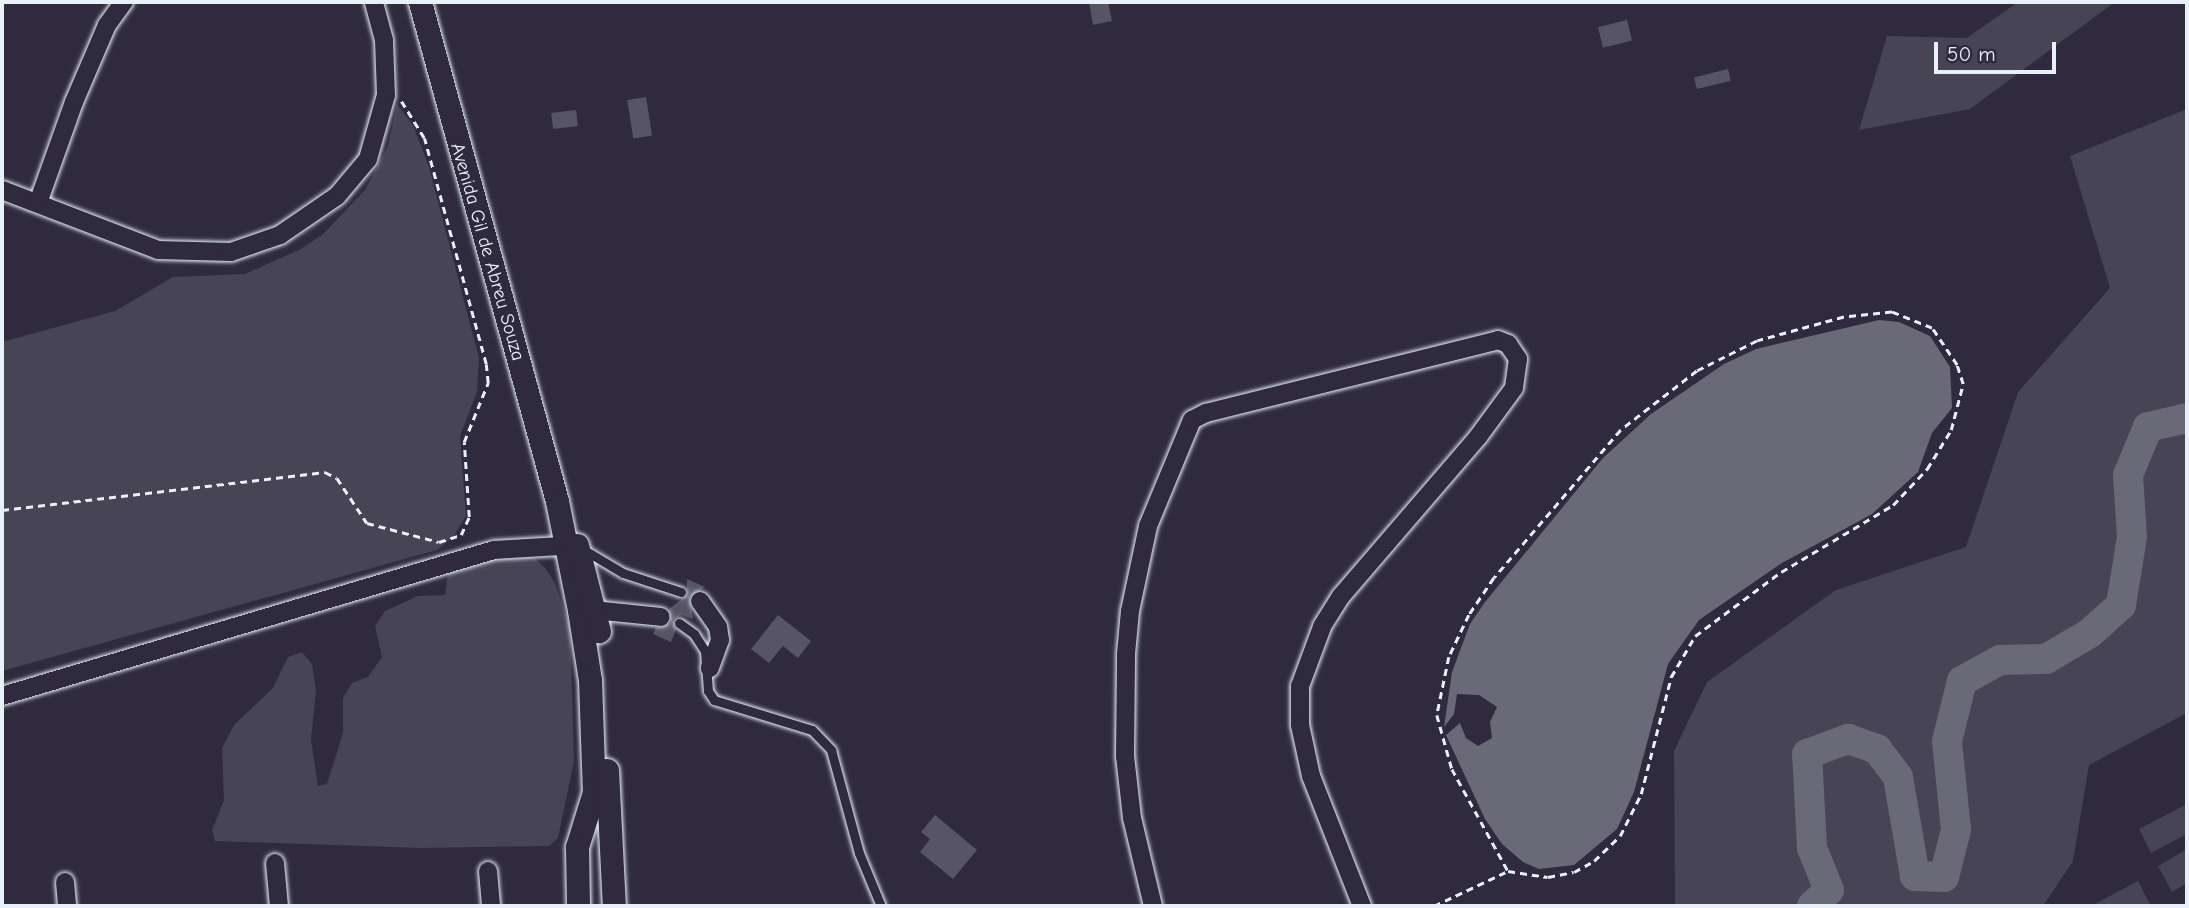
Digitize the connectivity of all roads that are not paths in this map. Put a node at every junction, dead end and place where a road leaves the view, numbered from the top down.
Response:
1 (124, 2) edge
2 (374, 2) edge
3 (420, 2) edge
4 (2, 190) edge
5 (38, 203) junction
6 (570, 544) junction
7 (681, 592) dead end
8 (700, 601) dead end
9 (587, 609) junction
10 (661, 617) dead end
11 (678, 623) dead end
12 (710, 668) junction
13 (2, 696) edge
14 (275, 863) dead end
15 (488, 871) dead end
16 (577, 877) junction
17 (65, 882) dead end
18 (67, 906) edge
19 (279, 906) edge
20 (491, 906) edge
21 (578, 906) edge
22 (611, 906) edge
23 (881, 906) edge
24 (1153, 906) edge
25 (1362, 906) edge

1 - 5 street
2 - 5 street
3 - 6 street, Avenida Gil de Abreu Souza
4 - 5 street
6 - 7 lane
6 - 9 street, Avenida Gil de Abreu Souza
6 - 13 street
8 - 12 street
9 - 10 street
9 - 16 street, Avenida Gil de Abreu Souza
9 - 22 street, Avenida Gil de Abreu Souza
11 - 12 lane
12 - 23 lane
14 - 19 street
15 - 20 street
16 - 21 street, Avenida Gil de Abreu Souza
16 - 22 street
17 - 18 street
24 - 25 street

